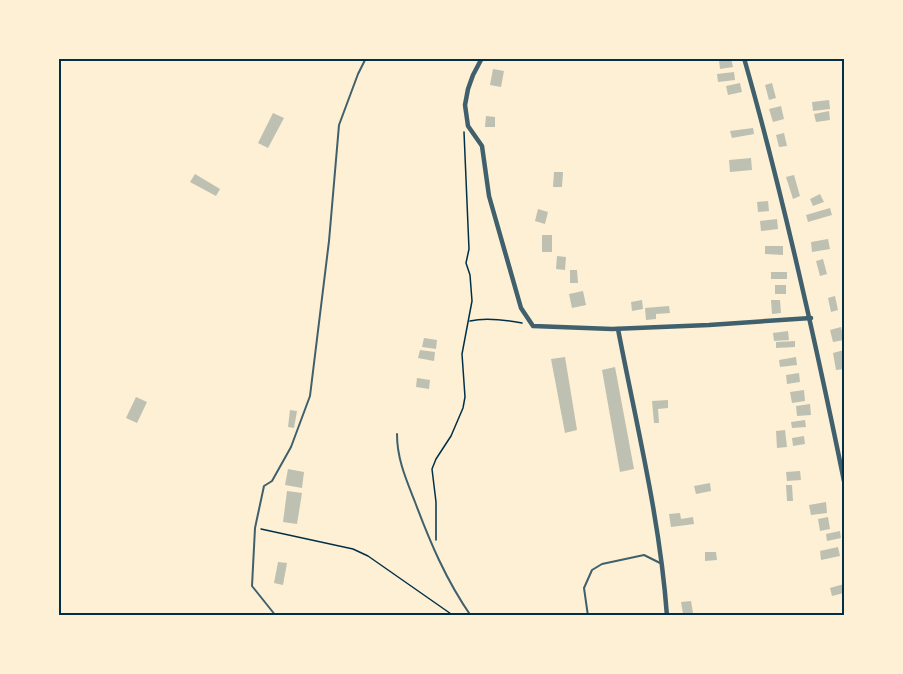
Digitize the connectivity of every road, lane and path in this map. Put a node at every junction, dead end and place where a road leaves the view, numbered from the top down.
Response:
1 (366, 58) edge
2 (482, 58) edge
3 (744, 58) edge
4 (465, 127) dead end
5 (811, 318) junction
6 (470, 321) junction
7 (533, 326) junction
8 (618, 329) junction
9 (397, 435) dead end
10 (844, 481) edge
11 (255, 528) junction
12 (436, 556) junction
13 (662, 564) junction
14 (276, 615) edge
15 (454, 615) edge
16 (471, 615) edge
17 (588, 615) edge
18 (667, 615) edge

1 - 11 lane
2 - 7 street
3 - 5 street
4 - 6 path
5 - 8 street
5 - 10 street
6 - 7 path
6 - 12 path
7 - 8 street
8 - 13 street
9 - 12 lane
11 - 14 lane
11 - 15 path
12 - 16 lane
13 - 17 lane
13 - 18 street

